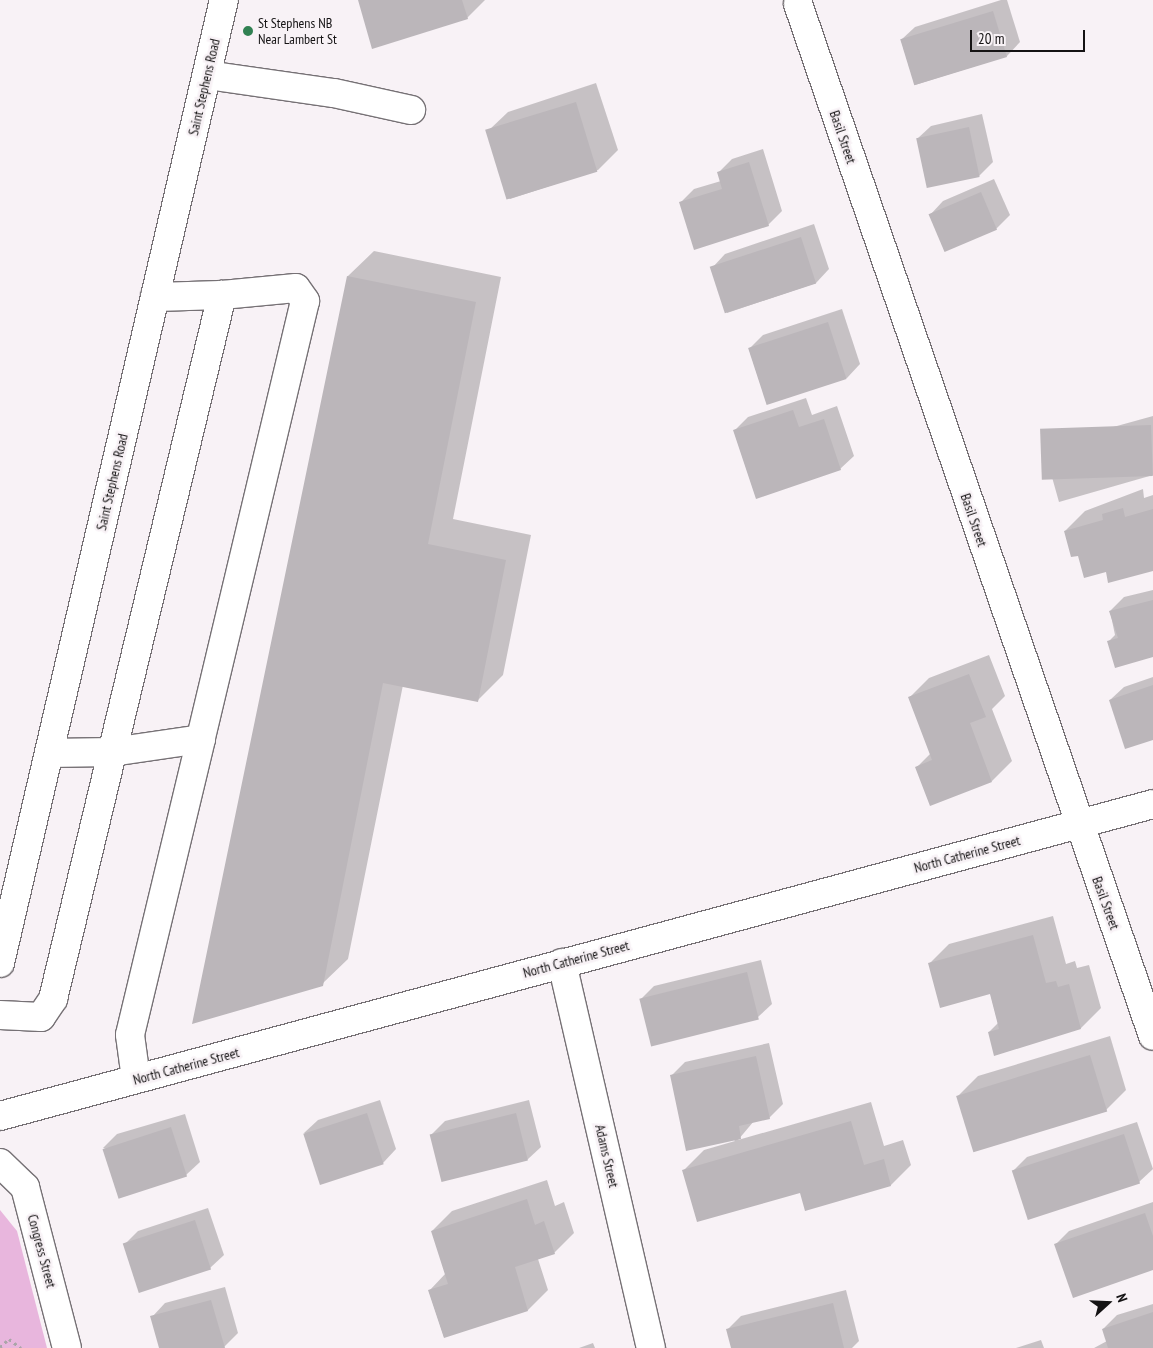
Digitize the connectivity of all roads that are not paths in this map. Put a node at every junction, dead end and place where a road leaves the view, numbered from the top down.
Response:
1 (224, 0) edge
2 (798, 4) dead end
3 (207, 75) junction
4 (411, 110) dead end
5 (222, 296) junction
6 (155, 297) junction
7 (201, 739) junction
8 (112, 752) junction
9 (49, 753) junction
10 (1153, 804) edge
11 (1077, 824) junction
12 (562, 963) junction
13 (0, 964) edge
14 (0, 1015) edge
15 (1153, 1036) edge
16 (136, 1079) junction
17 (0, 1116) edge
18 (0, 1163) edge
19 (67, 1348) edge
20 (651, 1348) edge

1 - 3 street, Saint Stephens Road
2 - 11 street, Basil Street
3 - 4 street
3 - 6 street, Saint Stephens Road
5 - 6 street
5 - 7 street
5 - 8 street
6 - 9 street, Saint Stephens Road
7 - 8 street
7 - 16 street
8 - 9 street
8 - 14 street
9 - 13 street, Saint Stephens Road
10 - 11 street, North Catherine Street
11 - 12 street, North Catherine Street
11 - 15 street, Basil Street
12 - 16 street, North Catherine Street
12 - 20 street, Adams Street
16 - 17 street, North Catherine Street
18 - 19 street, Congress Street

